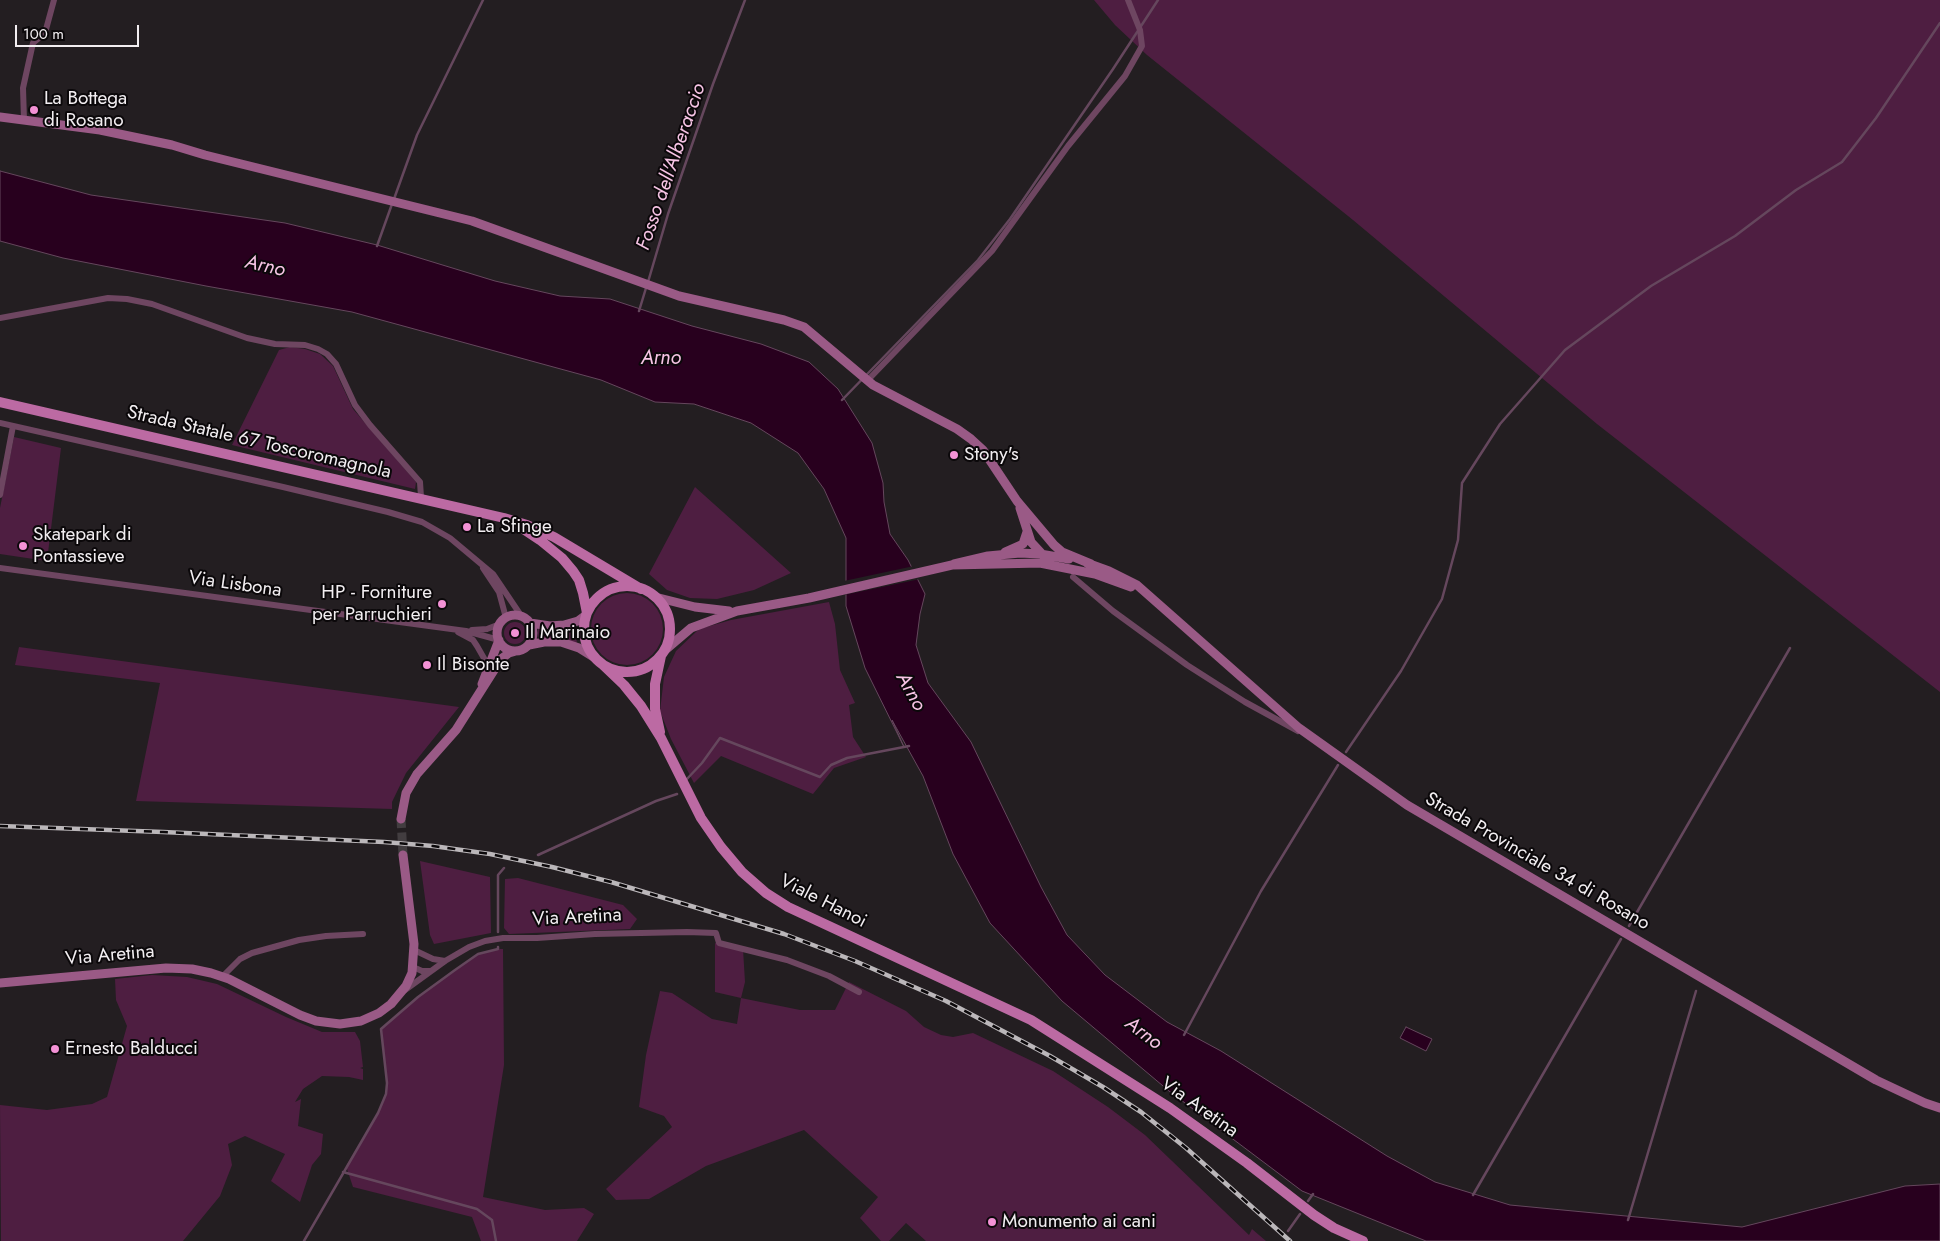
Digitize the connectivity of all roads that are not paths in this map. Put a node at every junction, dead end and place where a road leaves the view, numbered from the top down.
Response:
1 (54, 0) edge
2 (1128, 0) edge
3 (0, 118) edge
4 (24, 120) junction
5 (0, 318) edge
6 (867, 380) junction
7 (0, 402) edge
8 (0, 423) edge
9 (13, 426) junction
10 (0, 495) edge
11 (421, 497) junction
12 (1017, 501) junction
13 (510, 520) junction
14 (1039, 528) junction
15 (1027, 532) junction
16 (1040, 554) junction
17 (988, 556) junction
18 (1019, 562) junction
19 (480, 563) junction
20 (953, 564) junction
21 (1091, 564) junction
22 (1064, 566) junction
23 (0, 568) edge
24 (1072, 577) dead end
25 (641, 589) junction
26 (655, 597) junction
27 (1150, 597) junction
28 (737, 611) junction
29 (586, 614) junction
30 (526, 620) junction
31 (503, 621) junction
32 (455, 630) junction
33 (466, 631) junction
34 (499, 640) junction
35 (528, 645) junction
36 (516, 651) junction
37 (662, 653) junction
38 (598, 661) junction
39 (487, 669) junction
40 (480, 692) junction
41 (661, 738) junction
42 (1317, 741) junction
43 (401, 819) tunnel mouth
44 (402, 855) tunnel mouth
45 (364, 934) dead end
46 (414, 950) junction
47 (445, 961) junction
48 (413, 967) junction
49 (431, 971) junction
50 (223, 976) junction
51 (0, 983) edge
52 (402, 992) junction
53 (859, 992) dead end
54 (1010, 1009) joint
55 (1940, 1108) edge
56 (1363, 1241) edge

1 - 4 street
2 - 6 street
3 - 4 main road
4 - 6 main road
5 - 11 street
6 - 12 main road
7 - 11 main road, Strada Statale 67 Toscoromagnola
8 - 9 street
9 - 10 street
9 - 19 street
11 - 13 main road, Strada Statale 67 Toscoromagnola
12 - 14 main road
12 - 15 main road
13 - 25 main road, Strada Statale 67 Toscoromagnola
13 - 29 main road, Strada Statale 67 Toscoromagnola
14 - 16 main road
14 - 21 main road
15 - 16 main road
15 - 17 main road
16 - 17 main road, Strada Provinciale 34 di Rosano
16 - 18 main road
16 - 21 main road, Strada Provinciale 34 di Rosano
16 - 22 main road
17 - 20 main road, Strada Provinciale 34 di Rosano
18 - 20 main road, Strada Provinciale 34 di Rosano
18 - 22 main road, Strada Provinciale 34 di Rosano
19 - 30 street
19 - 31 street
20 - 28 main road, Strada Provinciale 34 di Rosano
21 - 27 main road, Strada Provinciale 34 di Rosano
22 - 27 main road, Strada Provinciale 34 di Rosano
23 - 32 street, Via Lisbona
24 - 42 street
25 - 26 main road, Viale Hanoi
25 - 29 main road, Viale Hanoi
26 - 28 main road, Strada Provinciale 34 di Rosano
26 - 37 main road, Viale Hanoi
27 - 42 main road, Strada Provinciale 34 di Rosano
28 - 37 main road, Strada Provinciale 34 di Rosano
29 - 30 main road, Viale Hanoi
29 - 38 main road, Viale Hanoi
30 - 31 main road, Viale Hanoi
30 - 35 main road
31 - 33 street, Via Lisbona
31 - 34 main road
32 - 33 street, Via Lisbona
32 - 39 street
33 - 34 street, Via Lisbona
34 - 36 main road
34 - 39 main road
35 - 36 main road, Viale Hanoi
35 - 38 main road, Viale Hanoi
36 - 40 main road
37 - 38 main road, Viale Hanoi
37 - 41 main road, Viale Hanoi
38 - 41 main road, Viale Hanoi
39 - 40 main road
40 - 43 main road
41 - 54 main road, Viale Hanoi
42 - 55 main road, Strada Provinciale 34 di Rosano
44 - 46 main road, Via Aretina
45 - 50 street
46 - 47 street
46 - 48 main road, Via Aretina
47 - 49 street, Via Aretina
47 - 53 street, Via Aretina
48 - 49 street
48 - 52 main road, Via Aretina
49 - 52 street, Via Aretina
50 - 51 main road, Via Aretina
50 - 52 main road, Via Aretina
54 - 56 main road, Via Aretina

